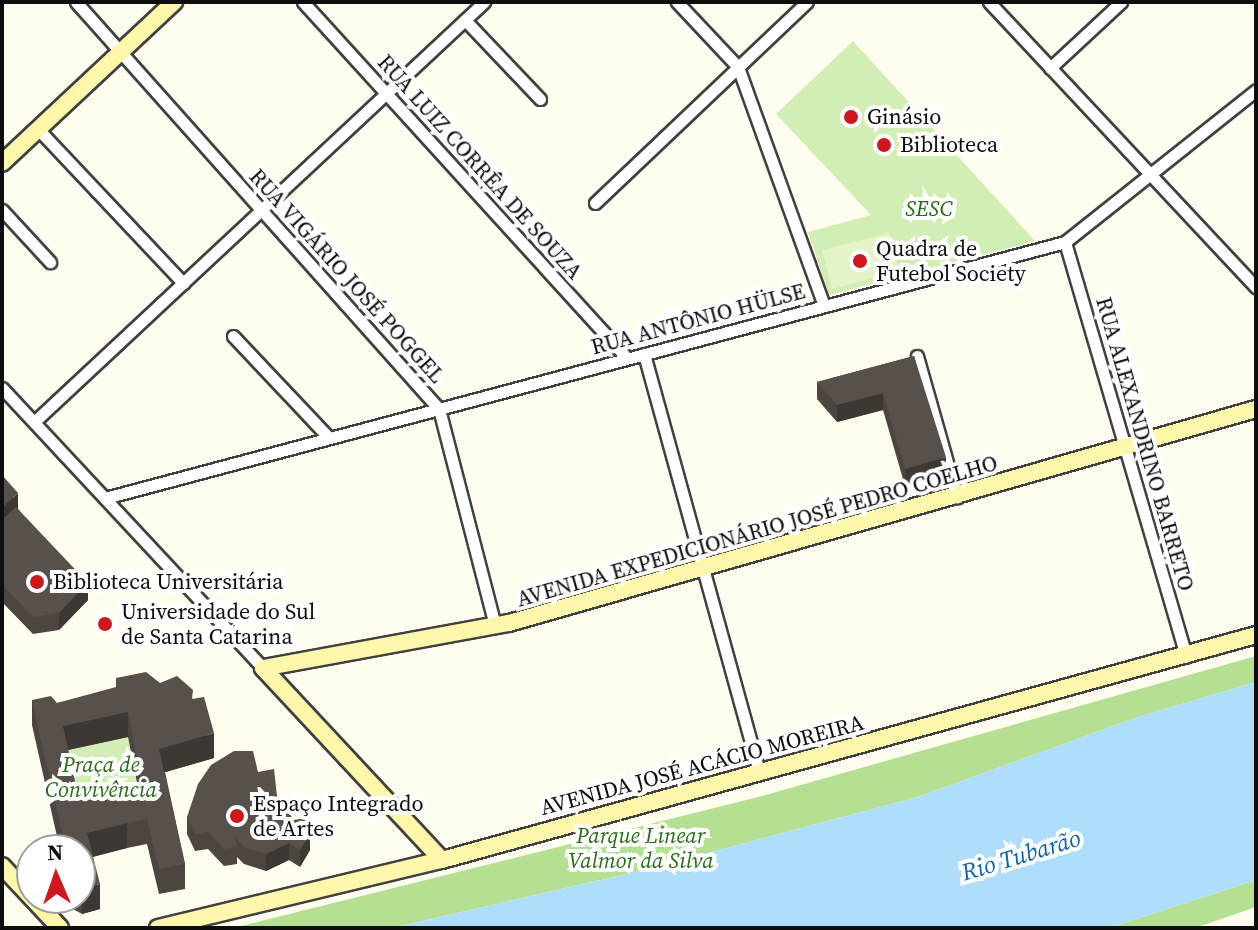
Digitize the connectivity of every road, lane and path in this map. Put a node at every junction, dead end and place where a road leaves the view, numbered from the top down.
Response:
1 (76, 2) edge
2 (174, 2) edge
3 (303, 2) edge
4 (484, 2) edge
5 (677, 2) edge
6 (807, 2) edge
7 (989, 2) edge
8 (1121, 2) edge
9 (465, 20) junction
10 (120, 52) junction
11 (738, 67) junction
12 (1050, 68) junction
13 (1256, 90) edge
14 (386, 93) junction
15 (540, 99) dead end
16 (38, 129) junction
17 (2, 163) edge
18 (1150, 174) junction
19 (595, 203) dead end
20 (2, 210) edge
21 (261, 210) junction
22 (1065, 242) junction
23 (50, 262) dead end
24 (183, 283) junction
25 (1256, 287) edge
26 (824, 306) junction
27 (233, 336) dead end
28 (644, 354) junction
29 (917, 356) edge
30 (627, 358) junction
31 (2, 388) edge
32 (439, 409) junction
33 (1256, 409) edge
34 (34, 422) junction
35 (329, 438) junction
36 (1126, 449) junction
37 (957, 497) junction
38 (105, 498) junction
39 (703, 569) junction
40 (495, 626) junction
41 (1256, 635) edge
42 (1186, 657) junction
43 (263, 668) junction
44 (759, 772) junction
45 (442, 860) junction
46 (2, 866) edge
47 (60, 928) edge
48 (158, 928) edge

1 - 10 street, RUA VIGÁRIO JOSÉ POGGEL
2 - 10 street
3 - 14 street, RUA LUIZ CORRÊA DE SOUZA
4 - 9 street
5 - 11 street
6 - 11 street
7 - 12 street
8 - 12 street
9 - 14 street
9 - 15 street
10 - 16 street
10 - 21 street, RUA VIGÁRIO JOSÉ POGGEL
11 - 19 street
11 - 26 street
12 - 18 street
13 - 18 street, RUA ANTÔNIO HÜLSE
14 - 21 street
14 - 30 street, RUA LUIZ CORRÊA DE SOUZA
16 - 17 street
16 - 24 street
18 - 22 street, RUA ANTÔNIO HÜLSE
18 - 25 street
20 - 23 street
21 - 24 street
21 - 32 street, RUA VIGÁRIO JOSÉ POGGEL
22 - 26 street, RUA ANTÔNIO HÜLSE
22 - 36 street, RUA ALEXANDRINO BARRETO
24 - 34 street
26 - 28 street, RUA ANTÔNIO HÜLSE
27 - 35 street
28 - 30 street, RUA ANTÔNIO HÜLSE
28 - 39 street
29 - 37 street
30 - 32 street, RUA ANTÔNIO HÜLSE
31 - 34 street
32 - 35 street, RUA ANTÔNIO HÜLSE
32 - 40 street, RUA VIGÁRIO JOSÉ POGGEL
33 - 36 street, AVENIDA EXPEDICIONÁRIO JOSÉ PEDRO COELHO
34 - 38 street
35 - 38 street, RUA ANTÔNIO HÜLSE
36 - 37 street, AVENIDA EXPEDICIONÁRIO JOSÉ PEDRO COELHO
36 - 42 street, RUA ALEXANDRINO BARRETO
37 - 39 street, AVENIDA EXPEDICIONÁRIO JOSÉ PEDRO COELHO
38 - 43 street
39 - 40 street, AVENIDA EXPEDICIONÁRIO JOSÉ PEDRO COELHO
39 - 44 street
40 - 43 street, AVENIDA EXPEDICIONÁRIO JOSÉ PEDRO COELHO
41 - 42 street, AVENIDA JOSÉ ACÁCIO MOREIRA
42 - 44 street, AVENIDA JOSÉ ACÁCIO MOREIRA
43 - 45 street
44 - 45 street, AVENIDA JOSÉ ACÁCIO MOREIRA
45 - 48 street, AVENIDA JOSÉ ACÁCIO MOREIRA
46 - 47 street

